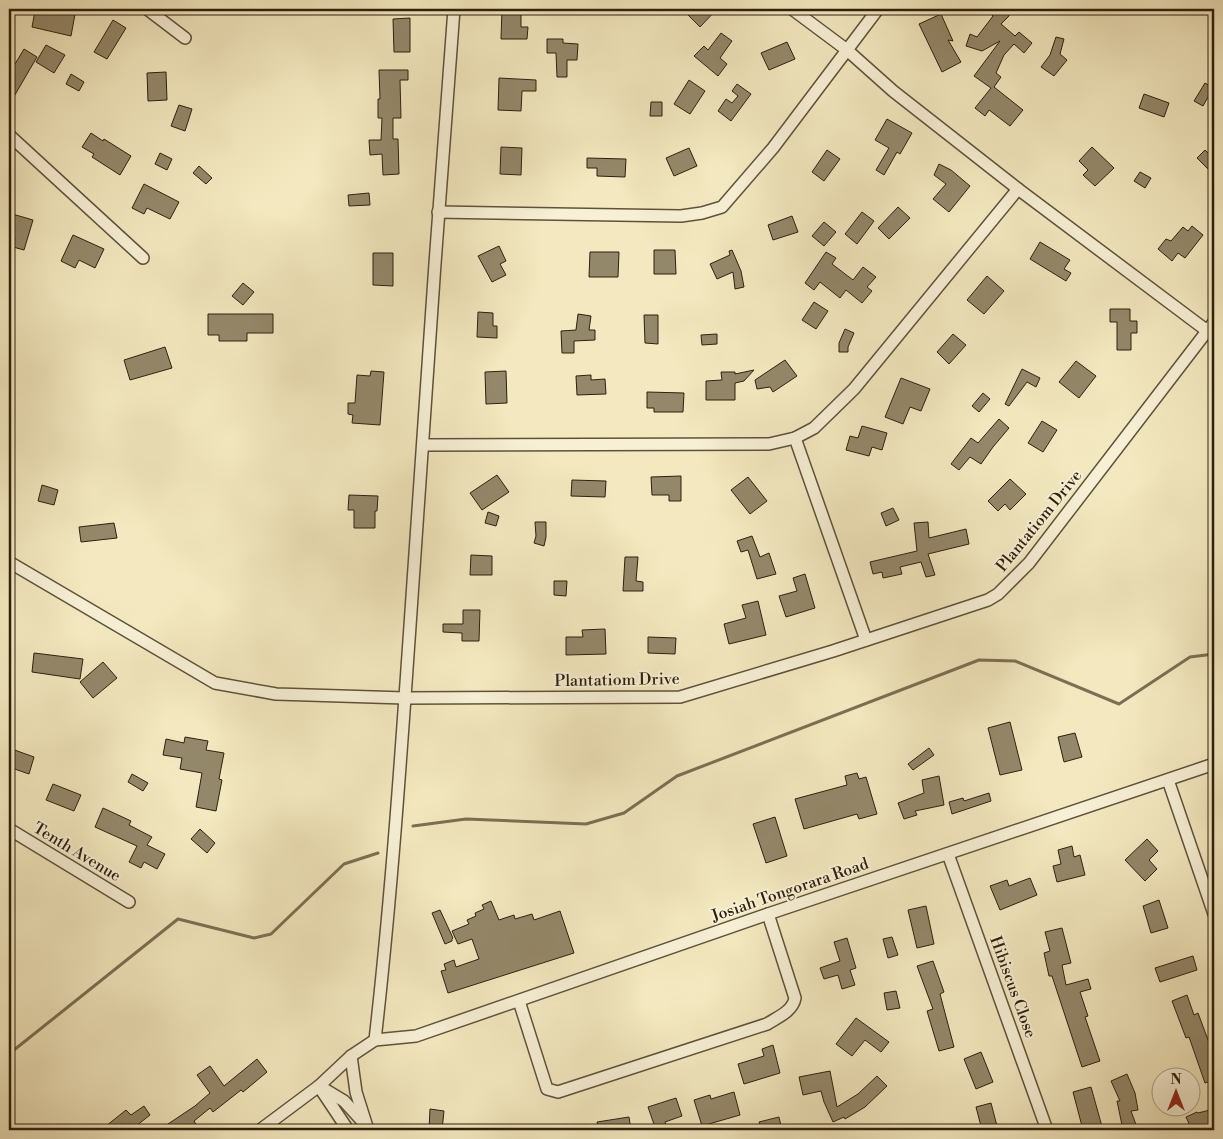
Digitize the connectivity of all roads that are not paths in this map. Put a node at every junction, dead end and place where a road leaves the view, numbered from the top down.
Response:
1 (147, 9) edge
2 (454, 9) edge
3 (792, 9) edge
4 (878, 9) edge
5 (185, 38) dead end
6 (847, 50) junction
7 (9, 135) edge
8 (1018, 189) junction
9 (438, 212) junction
10 (143, 258) dead end
11 (1212, 330) edge
12 (795, 438) junction
13 (423, 445) junction
14 (9, 562) edge
15 (866, 640) junction
16 (405, 698) junction
17 (1214, 764) edge
18 (1168, 780) junction
19 (9, 829) edge
20 (948, 854) junction
21 (129, 902) dead end
22 (768, 914) junction
23 (1214, 914) edge
24 (519, 1001) junction
25 (375, 1040) junction
26 (351, 1056) junction
27 (319, 1086) junction
28 (367, 1128) edge
29 (260, 1130) edge
30 (348, 1130) edge
31 (1047, 1130) edge

1 - 5 street
2 - 9 street
3 - 6 street
4 - 6 street
6 - 8 street
6 - 9 street
7 - 10 street
8 - 11 street
8 - 12 street
9 - 13 street
11 - 15 street, Plantatiom Drive
12 - 13 street
12 - 15 street
13 - 16 street
14 - 16 street, Plantatiom Drive
15 - 16 street, Plantatiom Drive
16 - 25 street
17 - 18 street, Josiah Tongorara Road
18 - 20 street, Josiah Tongorara Road
18 - 23 street
19 - 21 street, Tenth Avenue
20 - 22 street, Josiah Tongorara Road
20 - 31 street, Hibiscus Close
22 - 24 street, Josiah Tongorara Road
22 - 24 street
24 - 25 street, Josiah Tongorara Road
25 - 26 street
26 - 27 street
26 - 28 street
27 - 28 street
27 - 29 street
27 - 30 street

